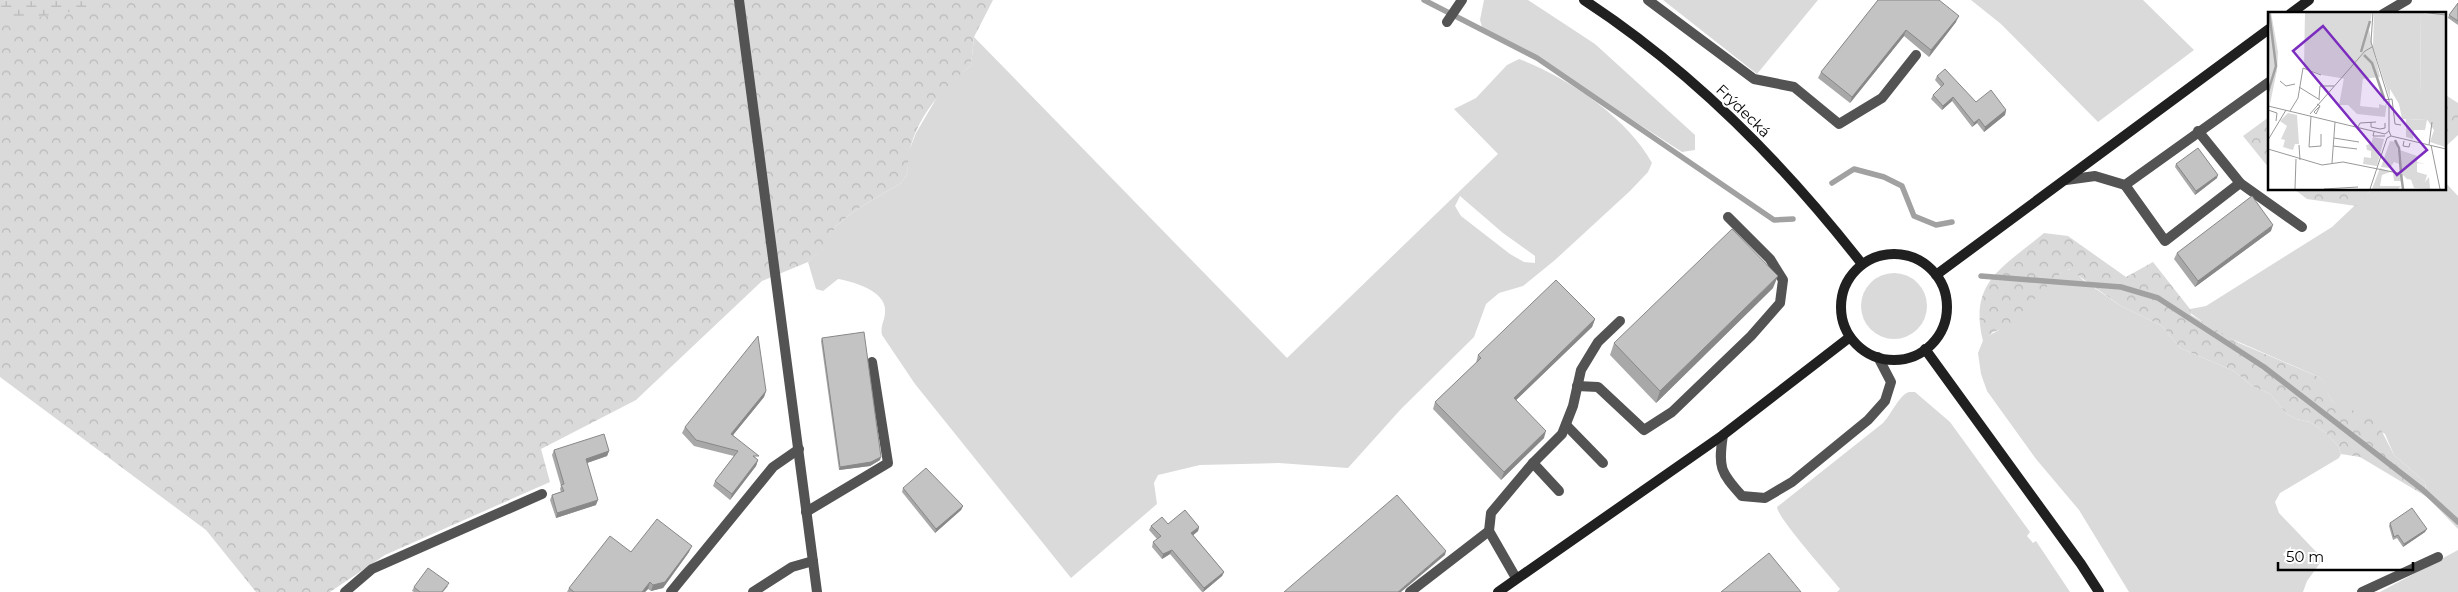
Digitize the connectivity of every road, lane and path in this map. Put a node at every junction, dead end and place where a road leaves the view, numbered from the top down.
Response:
1 (739, 0) edge
2 (1462, 0) edge
3 (1584, 0) edge
4 (1648, 0) edge
5 (2309, 0) edge
6 (2407, 0) edge
7 (2293, 12) edge
8 (2386, 12) edge
9 (1448, 22) dead end
10 (2268, 30) edge
11 (1916, 55) dead end
12 (2268, 83) edge
13 (2198, 131) junction
14 (2066, 180) junction
15 (2240, 183) junction
16 (2125, 185) junction
17 (1728, 217) dead end
18 (2302, 227) dead end
19 (1862, 264) junction
20 (1936, 275) junction
21 (1620, 321) dead end
22 (1850, 337) junction
23 (1925, 349) junction
24 (1878, 357) junction
25 (872, 362) dead end
26 (1578, 386) junction
27 (1566, 425) junction
28 (1723, 435) junction
29 (799, 449) junction
30 (1533, 463) junction
31 (1603, 463) dead end
32 (1559, 491) dead end
33 (542, 494) dead end
34 (806, 512) junction
35 (1489, 531) junction
36 (2438, 557) dead end
37 (813, 561) junction
38 (1516, 578) junction
39 (763, 590) edge
40 (344, 592) edge
41 (671, 592) edge
42 (753, 592) edge
43 (817, 592) edge
44 (1410, 592) edge
45 (1498, 592) edge
46 (2099, 592) edge
47 (2362, 592) edge

1 - 29 street
2 - 9 street
3 - 19 main road, Frýdecká
4 - 11 street
5 - 7 main road
6 - 8 street
10 - 14 main road
12 - 13 street
13 - 15 street
13 - 16 street
14 - 16 street
14 - 20 main road
15 - 16 street
15 - 18 street
17 - 26 street
19 - 20 main road
19 - 22 main road
20 - 23 main road
21 - 26 street
22 - 24 main road
22 - 28 main road
23 - 24 main road
23 - 46 main road
24 - 28 street
25 - 34 street
26 - 27 street
27 - 30 street
27 - 31 street
28 - 38 main road
29 - 34 street
29 - 41 street
30 - 32 street
30 - 35 street
33 - 40 street
34 - 37 street
35 - 38 street
35 - 44 street
36 - 47 street
37 - 39 street
37 - 43 street
38 - 45 main road
39 - 42 street

